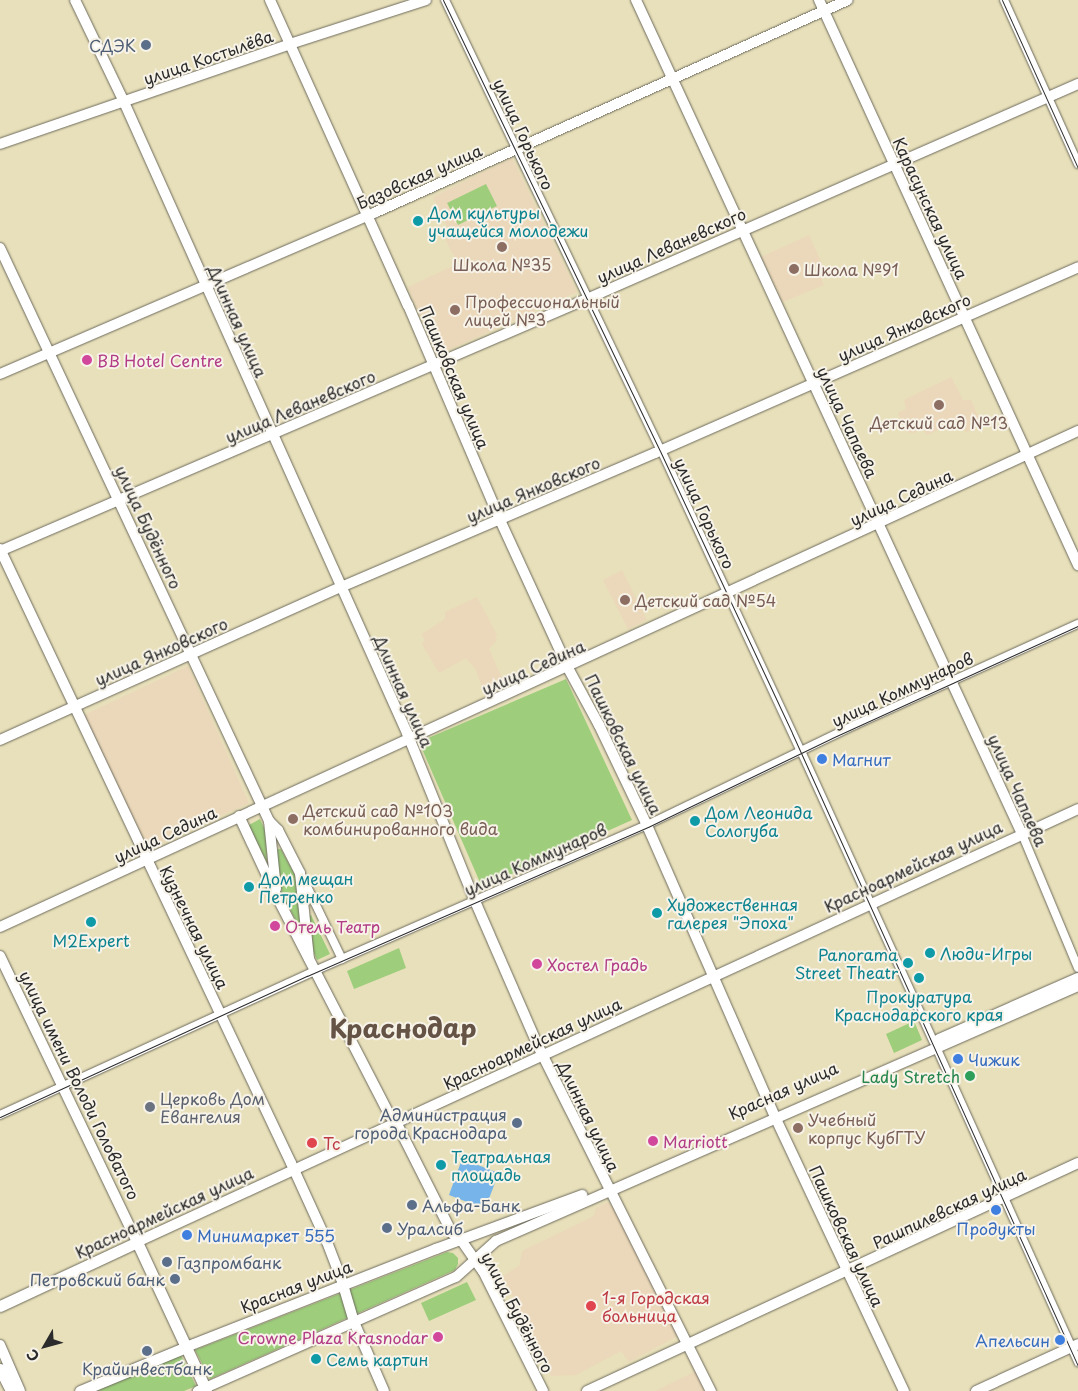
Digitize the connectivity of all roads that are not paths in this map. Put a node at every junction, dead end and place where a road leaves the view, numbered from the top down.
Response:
1 (74, 0) edge
2 (270, 0) edge
3 (426, 0) edge
4 (445, 0) edge
5 (636, 0) edge
6 (820, 0) edge
7 (848, 0) edge
8 (1004, 0) edge
9 (824, 11) junction
10 (290, 44) junction
11 (671, 78) junction
12 (1078, 84) edge
13 (1047, 98) junction
14 (124, 102) junction
15 (0, 144) edge
16 (516, 150) junction
17 (1078, 164) edge
18 (894, 165) junction
19 (368, 215) junction
20 (741, 230) junction
21 (0, 248) edge
22 (1078, 267) edge
23 (205, 284) junction
24 (588, 299) junction
25 (964, 317) junction
26 (50, 352) junction
27 (434, 365) junction
28 (0, 374) edge
29 (814, 384) junction
30 (1078, 431) edge
31 (271, 434) junction
32 (661, 450) junction
33 (1029, 455) junction
34 (120, 499) junction
35 (500, 520) junction
36 (878, 524) junction
37 (0, 550) edge
38 (1078, 565) edge
39 (341, 587) junction
40 (728, 594) junction
41 (1078, 624) edge
42 (192, 653) junction
43 (568, 668) junction
44 (951, 681) junction
45 (74, 707) junction
46 (409, 739) junction
47 (0, 740) edge
48 (801, 751) junction
49 (262, 806) junction
50 (1078, 809) edge
51 (239, 816) junction
52 (269, 820) junction
53 (647, 825) junction
54 (1022, 834) junction
55 (146, 860) junction
56 (300, 873) junction
57 (277, 897) junction
58 (474, 901) junction
59 (870, 903) junction
60 (320, 911) junction
61 (305, 915) junction
62 (0, 928) edge
63 (0, 956) edge
64 (308, 959) junction
65 (342, 959) junction
66 (1078, 968) edge
67 (315, 972) junction
68 (713, 978) junction
69 (1078, 978) edge
70 (1078, 986) edge
71 (220, 1014) junction
72 (935, 1044) junction
73 (543, 1056) junction
74 (62, 1086) junction
75 (774, 1114) junction
76 (0, 1115) edge
77 (397, 1124) junction
78 (1078, 1163) edge
79 (295, 1171) junction
80 (608, 1187) junction
81 (1004, 1199) junction
82 (526, 1215) junction
83 (531, 1226) junction
84 (461, 1240) junction
85 (137, 1242) junction
86 (476, 1260) junction
87 (848, 1272) junction
88 (343, 1286) junction
89 (0, 1306) edge
90 (354, 1322) junction
91 (688, 1343) junction
92 (0, 1345) edge
93 (186, 1347) junction
94 (1076, 1351) edge
95 (0, 1369) edge
96 (203, 1390) edge
97 (11, 1391) edge
98 (20, 1391) edge
99 (80, 1391) edge
100 (384, 1391) edge
101 (542, 1391) edge
102 (587, 1391) edge
103 (711, 1391) edge
104 (904, 1391) edge
105 (976, 1391) edge
106 (990, 1391) edge

1 - 14 street, Длинная улица
2 - 10 street, Пашковская улица
3 - 10 street, улица Костылёва
4 - 16 street, улица Горького
5 - 11 street, улица Чапаева
6 - 9 street, Карасунская улица
7 - 9 street, Базовская улица
8 - 13 street
9 - 11 street, Базовская улица
9 - 18 street, Карасунская улица
10 - 14 street, улица Костылёва
10 - 19 street, Пашковская улица
11 - 16 street, Базовская улица
11 - 20 street, улица Чапаева
12 - 13 street, улица Леваневского
13 - 17 street
13 - 18 street, улица Леваневского
14 - 15 street, улица Костылёва
14 - 23 street, Длинная улица
16 - 19 street, Базовская улица
16 - 24 street, улица Горького
18 - 20 street, улица Леваневского
18 - 25 street, Карасунская улица
19 - 23 street, Базовская улица
19 - 27 street, Пашковская улица
20 - 24 street, улица Леваневского
20 - 29 street, улица Чапаева
21 - 26 street, улица Будённого
22 - 25 street, улица Янковского
23 - 26 street, Базовская улица
23 - 31 street, Длинная улица
24 - 27 street, улица Леваневского
24 - 32 street, улица Горького
25 - 29 street, улица Янковского
25 - 33 street, Карасунская улица
26 - 28 street, Базовская улица
26 - 34 street, улица Будённого
27 - 31 street, улица Леваневского
27 - 35 street, Пашковская улица
29 - 32 street, улица Янковского
29 - 36 street, улица Чапаева
30 - 33 street, улица Седина
31 - 34 street, улица Леваневского
31 - 39 street, Длинная улица
32 - 35 street, улица Янковского
32 - 40 street, улица Горького
33 - 36 street, улица Седина
33 - 38 street, Карасунская улица
34 - 37 street, улица Леваневского
34 - 42 street, улица Будённого
35 - 39 street, улица Янковского
35 - 43 street, Пашковская улица
36 - 40 street, улица Седина
36 - 44 street, улица Чапаева
37 - 45 street, Кузнечная улица
39 - 42 street, улица Янковского
39 - 46 street, Длинная улица
40 - 43 street, улица Седина
40 - 48 street, улица Горького
41 - 44 street, улица Коммунаров
42 - 45 street, улица Янковского
42 - 49 street, улица Будённого
43 - 46 street, улица Седина
43 - 53 street, Пашковская улица
44 - 48 street, улица Коммунаров
44 - 54 street, улица Чапаева
45 - 47 street, улица Янковского
45 - 55 street, Кузнечная улица
46 - 49 street, улица Седина
46 - 58 street, Длинная улица
48 - 53 street, улица Коммунаров
48 - 59 street, улица Горького
49 - 51 street, улица Седина
49 - 52 street, улица Будённого
50 - 54 street, Красноармейская улица
51 - 55 street, улица Седина
51 - 57 street, улица Будённого
52 - 56 street, улица Будённого
52 - 57 street, улица Будённого
53 - 58 street, улица Коммунаров
53 - 68 street, Пашковская улица
54 - 59 street, Красноармейская улица
54 - 66 street, улица Чапаева
55 - 62 street, улица Седина
55 - 71 street, Кузнечная улица
56 - 60 street, улица Будённого
56 - 61 street, улица Будённого
57 - 64 street, улица Будённого
58 - 65 street, улица Коммунаров
58 - 73 street, Длинная улица
59 - 68 street, Красноармейская улица
59 - 72 street, улица Горького
60 - 61 street
60 - 65 street, улица Будённого
61 - 64 street, улица Будённого
63 - 74 street, улица имени Володи Головатого
64 - 67 street, улица Будённого
65 - 67 street, улица Коммунаров
67 - 71 street, улица Коммунаров
67 - 77 street, улица Будённого
68 - 73 street, Красноармейская улица
68 - 75 street, Пашковская улица
69 - 72 street, Красная улица
70 - 72 street, Красная улица
71 - 74 street, улица Коммунаров
71 - 79 street, Кузнечная улица
72 - 75 street, Красная улица
72 - 81 street, улица Горького
73 - 77 street, Красноармейская улица
73 - 80 street, Длинная улица
74 - 76 street, улица Коммунаров
74 - 85 street, улица имени Володи Головатого
75 - 80 street, Красная улица
75 - 87 street, Пашковская улица
77 - 79 street, Красноармейская улица
77 - 84 street, улица Будённого
78 - 81 street, Рашпилевская улица
79 - 85 street, Красноармейская улица
79 - 88 street, Кузнечная улица
80 - 82 street, Красная улица
80 - 83 street, Красная улица
80 - 91 street, Длинная улица
81 - 87 street, Рашпилевская улица
81 - 94 street, улица Горького
82 - 83 street
82 - 84 street, Красная улица
83 - 86 street, Красная улица
84 - 86 street, улица Будённого
84 - 88 street, Красная улица
85 - 89 main road, Красноармейская улица
85 - 93 main road, улица имени Володи Головатого
86 - 90 street, Красная улица
86 - 101 street, улица Будённого
87 - 91 street, Рашпилевская улица
87 - 104 street, Пашковская улица
88 - 90 street, Кузнечная улица
88 - 93 street, Красная улица
90 - 96 street, Красная улица
90 - 100 street, Кузнечная улица
91 - 102 street, Рашпилевская улица
91 - 103 street, Длинная улица
92 - 98 street
93 - 96 main road, улица имени Володи Головатого
93 - 99 main road, Красная улица
94 - 105 street
94 - 106 street
95 - 97 main road

